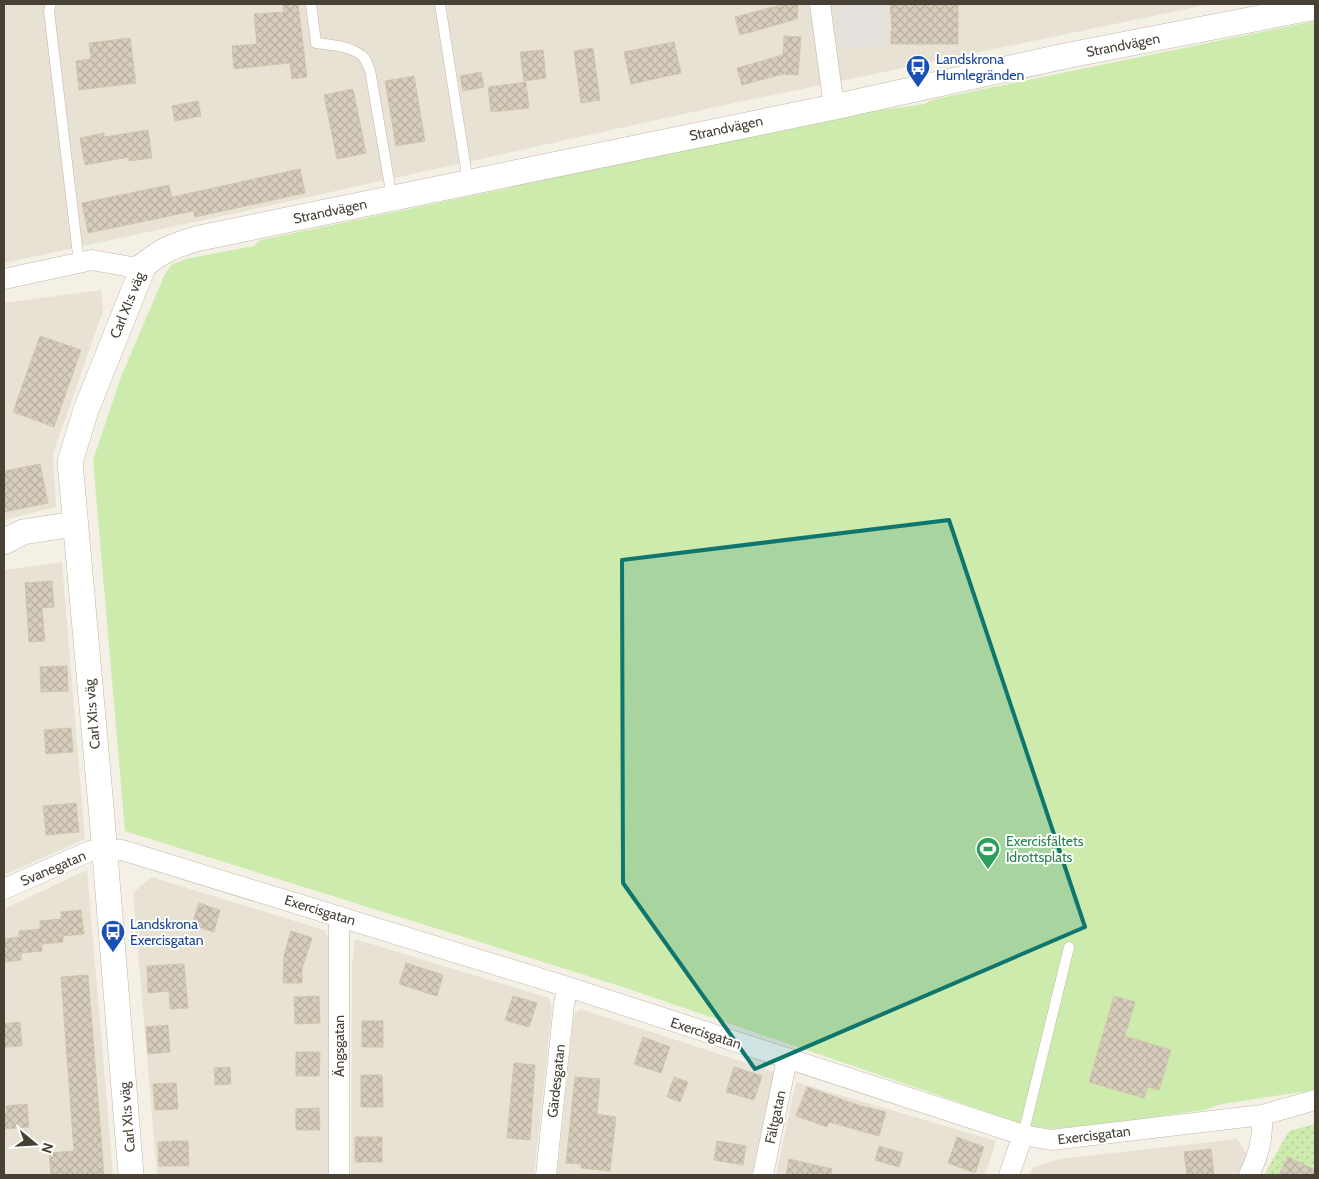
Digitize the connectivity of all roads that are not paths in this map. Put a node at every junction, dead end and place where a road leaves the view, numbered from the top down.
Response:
1 (51, 4) edge
2 (311, 4) edge
3 (440, 4) edge
4 (820, 4) edge
5 (1315, 7) edge
6 (834, 107) junction
7 (468, 182) junction
8 (392, 198) junction
9 (78, 263) junction
10 (144, 265) junction
11 (4, 279) edge
12 (74, 524) junction
13 (4, 542) edge
14 (104, 850) junction
15 (4, 889) edge
16 (339, 916) junction
17 (1069, 947) dead end
18 (568, 987) junction
19 (787, 1059) junction
20 (1315, 1100) edge
21 (1262, 1115) junction
22 (1023, 1135) junction
23 (131, 1175) edge
24 (339, 1175) edge
25 (546, 1175) edge
26 (763, 1175) edge
27 (1009, 1175) edge
28 (1249, 1175) edge

1 - 9 lane
2 - 8 lane
3 - 7 lane
4 - 6 street
5 - 6 street, Strandvägen
6 - 7 street, Strandvägen
7 - 8 street, Strandvägen
8 - 10 street, Strandvägen
9 - 10 street
9 - 11 street
10 - 12 street, Carl XI:s väg
12 - 13 street
12 - 14 street, Carl XI:s väg
14 - 15 street, Svanegatan
14 - 16 street, Exercisgatan
14 - 23 street, Carl XI:s väg
16 - 18 street, Exercisgatan
16 - 24 street, Ängsgatan
17 - 22 lane
18 - 19 street, Exercisgatan
18 - 25 street, Gärdesgatan
19 - 22 street, Exercisgatan
19 - 26 street, Fältgatan
20 - 21 street, Exercisgatan
21 - 22 street, Exercisgatan
21 - 28 street
22 - 27 street

